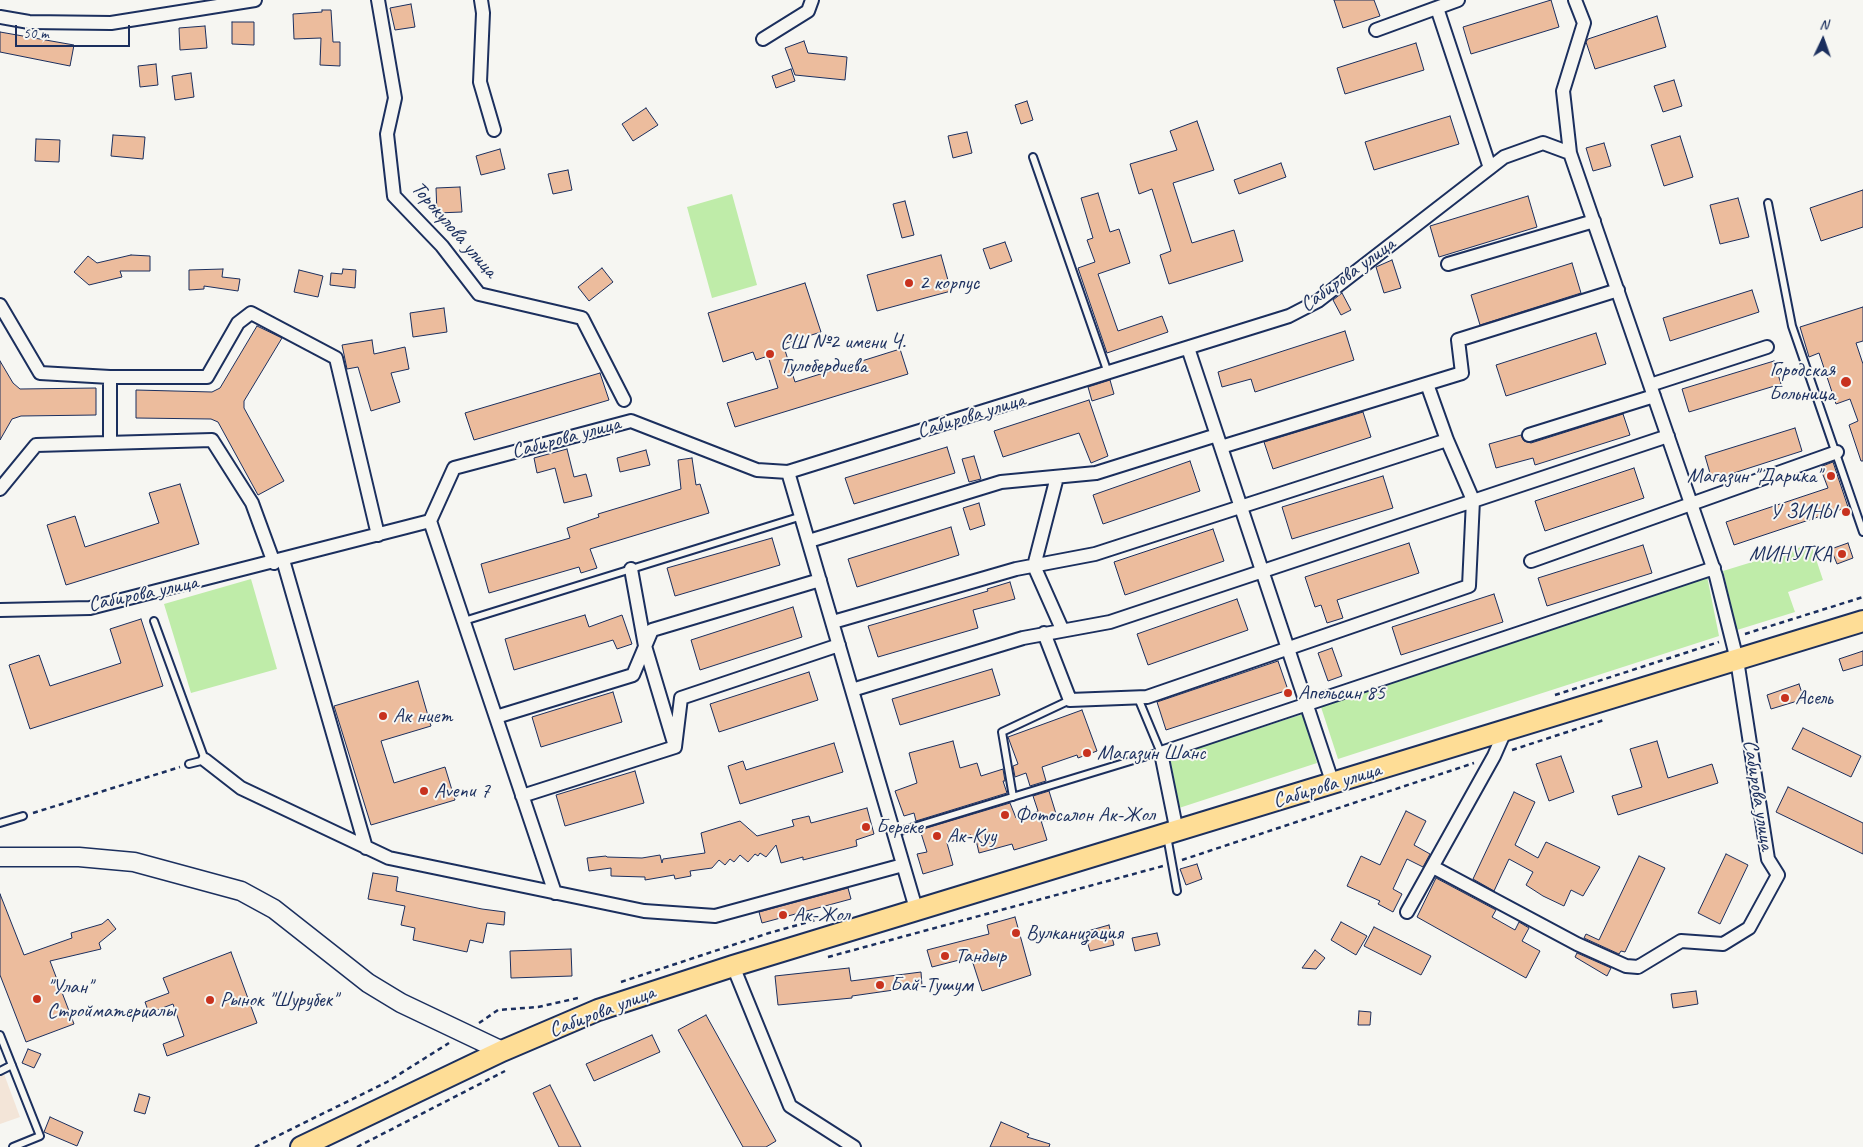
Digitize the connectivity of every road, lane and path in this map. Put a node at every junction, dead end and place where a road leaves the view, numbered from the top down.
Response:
1 (255, 0) edge
2 (378, 0) edge
3 (482, 0) edge
4 (812, 0) edge
5 (1458, 0) edge
6 (1575, 0) edge
7 (1437, 8) junction
8 (0, 16) edge
9 (1376, 30) dead end
10 (764, 39) dead end
11 (494, 130) dead end
12 (1570, 153) junction
13 (1033, 158) dead end
14 (1490, 168) junction
15 (1768, 203) dead end
16 (1594, 221) junction
17 (1448, 264) dead end
18 (1618, 290) junction
19 (0, 305) edge
20 (1767, 347) dead end
21 (1188, 348) junction
22 (1108, 373) junction
23 (110, 377) junction
24 (1427, 384) junction
25 (1652, 390) junction
26 (624, 400) dead end
27 (1529, 436) dead end
28 (1668, 436) junction
29 (1447, 440) junction
30 (1219, 441) junction
31 (110, 443) junction
32 (1837, 452) junction
33 (788, 472) junction
34 (1057, 477) junction
35 (0, 489) edge
36 (1473, 500) junction
37 (1691, 502) junction
38 (1240, 506) junction
39 (802, 516) junction
40 (430, 522) junction
41 (1863, 532) edge
42 (378, 535) junction
43 (809, 541) junction
44 (1531, 561) dead end
45 (278, 562) junction
46 (1034, 566) junction
47 (1714, 568) junction
48 (631, 569) junction
49 (1262, 570) junction
50 (820, 580) junction
51 (0, 610) edge
52 (154, 620) dead end
53 (464, 621) junction
54 (1863, 621) edge
55 (832, 622) junction
56 (1062, 629) junction
57 (1044, 633) junction
58 (839, 645) junction
59 (645, 646) junction
60 (1288, 649) junction
61 (1737, 660) junction
62 (852, 690) junction
63 (1138, 698) junction
64 (1070, 700) junction
65 (1306, 704) junction
66 (496, 717) junction
67 (1607, 719) dead end
68 (1505, 731) junction
69 (675, 747) junction
70 (1160, 752) junction
71 (1494, 756) junction
72 (205, 760) junction
73 (189, 764) joint
74 (1333, 784) junction
75 (522, 796) junction
76 (1013, 797) junction
77 (23, 816) joint
78 (0, 823) edge
79 (894, 833) junction
80 (1172, 833) junction
81 (366, 848) junction
82 (0, 857) edge
83 (1172, 863) junction
84 (904, 865) junction
85 (1433, 867) junction
86 (1177, 890) dead end
87 (555, 892) junction
88 (917, 912) junction
89 (1407, 912) dead end
90 (825, 958) dead end
91 (733, 966) junction
92 (0, 1035) edge
93 (506, 1060) junction
94 (12, 1065) junction
95 (0, 1070) edge
96 (13, 1147) edge
97 (301, 1147) edge
98 (357, 1147) edge
99 (854, 1147) edge

1 - 8 street
2 - 26 street, Торокулова улица
3 - 11 street
4 - 10 street
5 - 7 street
6 - 12 street
7 - 9 street
7 - 14 street
12 - 14 street, Сабирова улица
12 - 16 street, Сабирова улица
13 - 22 lane
14 - 21 street, Сабирова улица
15 - 32 lane
16 - 17 street
16 - 18 street, Сабирова улица
18 - 24 street
18 - 25 street, Сабирова улица
19 - 23 street
20 - 25 street
21 - 22 street, Сабирова улица
21 - 30 street
22 - 33 street, Сабирова улица
23 - 31 street
23 - 42 street
24 - 29 street
24 - 30 street
25 - 27 street
25 - 28 street, Сабирова улица
28 - 36 street
28 - 37 street, Сабирова улица
29 - 36 street
29 - 38 street
30 - 34 street
30 - 38 street
31 - 35 street
31 - 45 street
32 - 37 street
32 - 41 lane
33 - 39 street
33 - 40 street, Сабирова улица
34 - 43 street
34 - 46 street
36 - 49 street
36 - 60 street
37 - 44 street
37 - 47 street, Сабирова улица
38 - 46 street
38 - 49 street
39 - 43 street
39 - 48 lane
40 - 42 street, Сабирова улица
40 - 53 street
42 - 45 street, Сабирова улица
43 - 50 street
45 - 51 street, Сабирова улица
45 - 81 street
46 - 55 street
46 - 56 street
47 - 61 street, Сабирова улица
47 - 65 street
48 - 53 lane
48 - 59 street
49 - 56 street
49 - 60 street
50 - 55 street
50 - 59 street
52 - 72 lane
53 - 66 street
54 - 61 highway, Сабирова улица
55 - 58 street
56 - 57 street
57 - 62 street
57 - 64 street
58 - 62 street
58 - 69 street
59 - 66 street
59 - 69 street
60 - 63 street
60 - 65 street
61 - 68 highway, Сабирова улица
61 - 85 street, Сабирова улица
62 - 79 street
63 - 64 street
63 - 70 lane
64 - 76 lane
65 - 70 street
65 - 74 street
66 - 75 street
67 - 71 path
68 - 71 street
68 - 74 highway, Сабирова улица
69 - 75 street
70 - 76 lane
70 - 80 street
71 - 83 path
71 - 85 street
72 - 73 lane
72 - 81 street
73 - 77 path
74 - 80 highway, Сабирова улица
75 - 87 street
76 - 79 lane
77 - 78 lane
79 - 84 street
80 - 83 lane
80 - 88 highway, Сабирова улица
81 - 87 street
82 - 93 main road
83 - 86 lane
83 - 90 path
84 - 87 street
84 - 88 street
85 - 89 street
88 - 91 highway, Сабирова улица
91 - 93 highway, Сабирова улица
91 - 99 street
92 - 94 lane
93 - 97 highway, Сабирова улица
93 - 98 path
94 - 95 lane
94 - 96 lane

